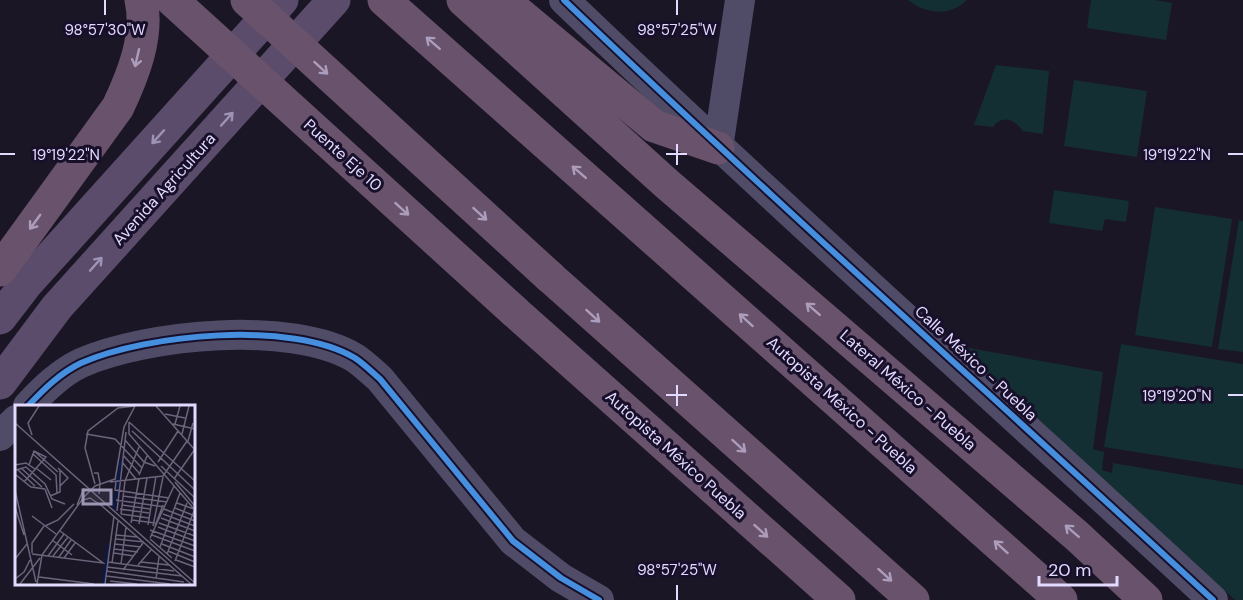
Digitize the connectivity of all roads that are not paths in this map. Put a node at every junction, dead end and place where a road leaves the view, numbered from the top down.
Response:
1 (141, 0) edge
2 (172, 0) edge
3 (247, 0) edge
4 (282, 0) edge
5 (334, 0) edge
6 (384, 0) edge
7 (463, 0) edge
8 (503, 0) edge
9 (564, 0) edge
10 (740, 0) edge
11 (718, 148) junction
12 (0, 270) edge
13 (514, 311) joint
14 (0, 318) edge
15 (0, 383) edge
16 (29, 405) edge
17 (15, 421) edge
18 (0, 436) edge
19 (599, 600) edge
20 (839, 600) edge
21 (913, 600) edge
22 (1060, 600) edge
23 (1146, 600) edge
24 (1213, 600) edge

1 -> 12 highway
2 -> 13 highway, Puente Eje 10, bridge
3 -> 21 highway, bridge
4 -> 14 main road
15 -> 5 main road, Avenida Agricultura
22 -> 6 highway, Autopista México - Puebla
23 -> 7 highway, Lateral México - Puebla
8 - 11 highway
9 - 11 street, Calle México - Puebla
10 - 11 street
11 - 24 street, Calle México - Puebla
13 -> 20 highway, Autopista México Puebla
16 - 19 street
17 - 18 street

